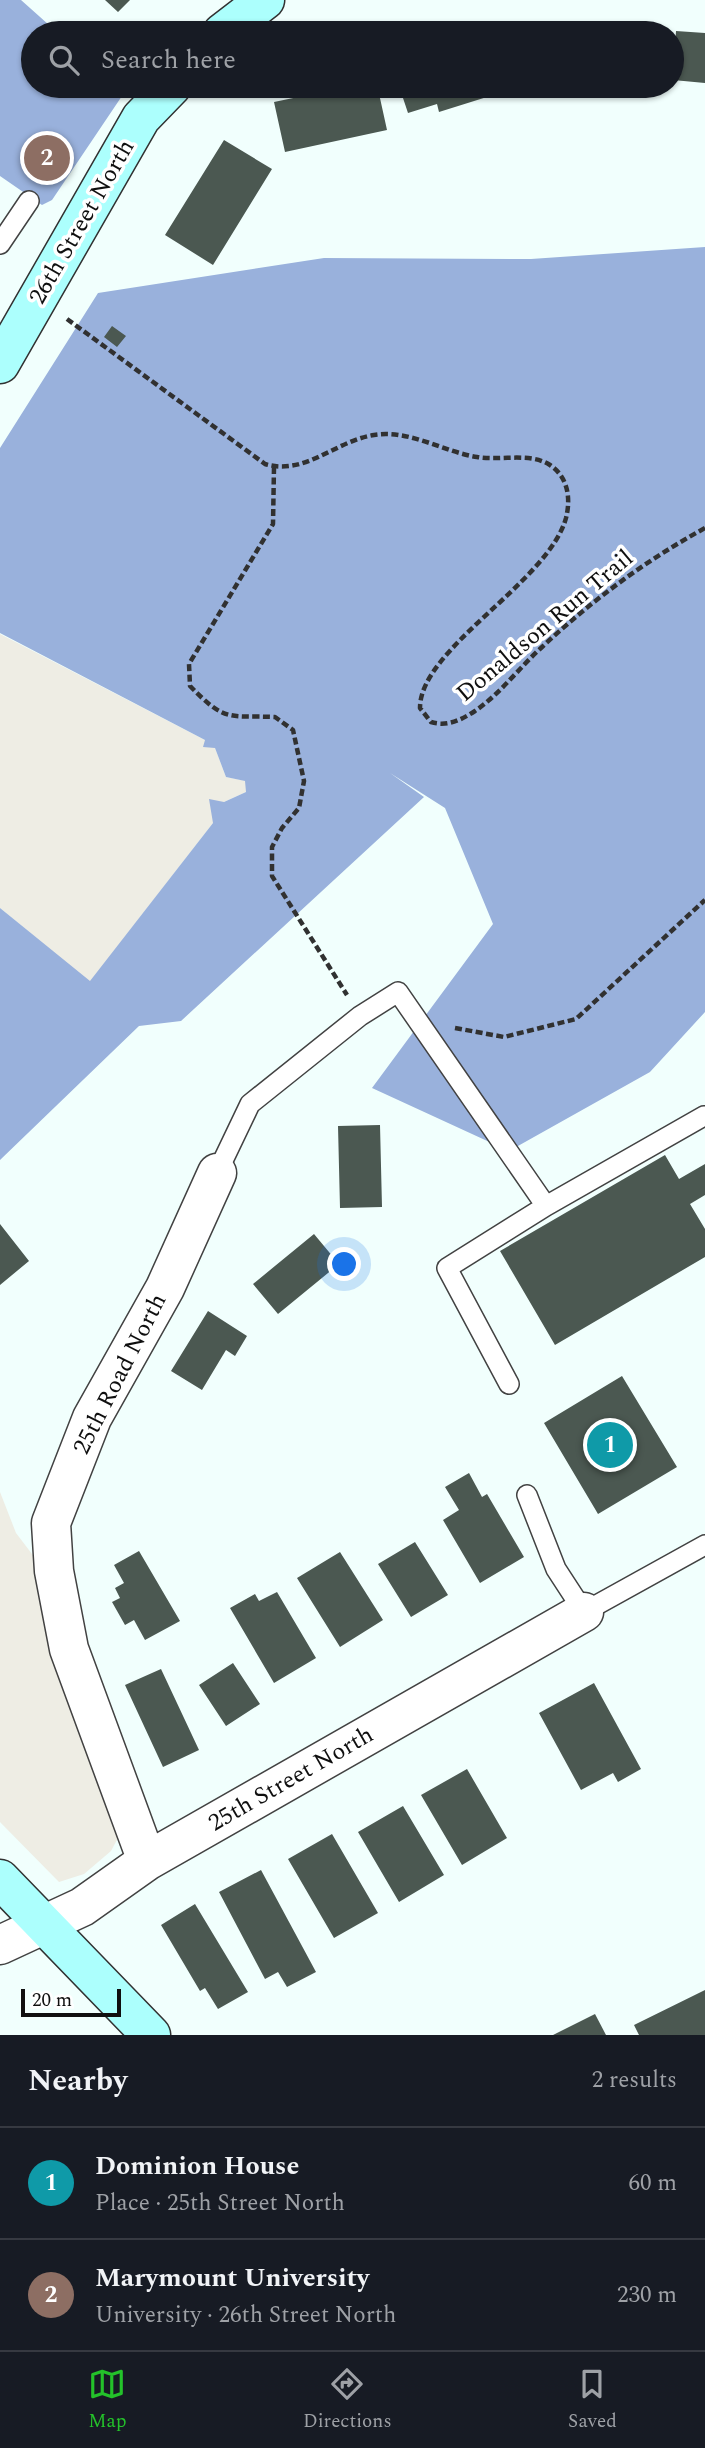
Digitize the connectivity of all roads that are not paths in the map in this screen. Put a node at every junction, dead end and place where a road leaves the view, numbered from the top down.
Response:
1 (265, 0) edge
2 (238, 21) edge
3 (160, 98) edge
4 (29, 201) dead end
5 (0, 244) edge
6 (0, 365) edge
7 (705, 1117) edge
8 (218, 1173) joint
9 (546, 1206) junction
10 (509, 1384) dead end
11 (527, 1495) dead end
12 (705, 1545) edge
13 (584, 1612) junction
14 (147, 1861) junction
15 (0, 1879) edge
16 (43, 1923) junction
17 (0, 1945) edge
18 (151, 2035) edge

1 - 2 street
3 - 6 street, 26th Street North
4 - 5 lane
7 - 9 lane
8 - 9 lane
8 - 14 street, 25th Road North
9 - 10 lane
11 - 13 lane
12 - 13 lane
13 - 14 street, 25th Street North
14 - 16 street, 25th Street North
15 - 16 street
16 - 17 street, 25th Street North
16 - 18 street

